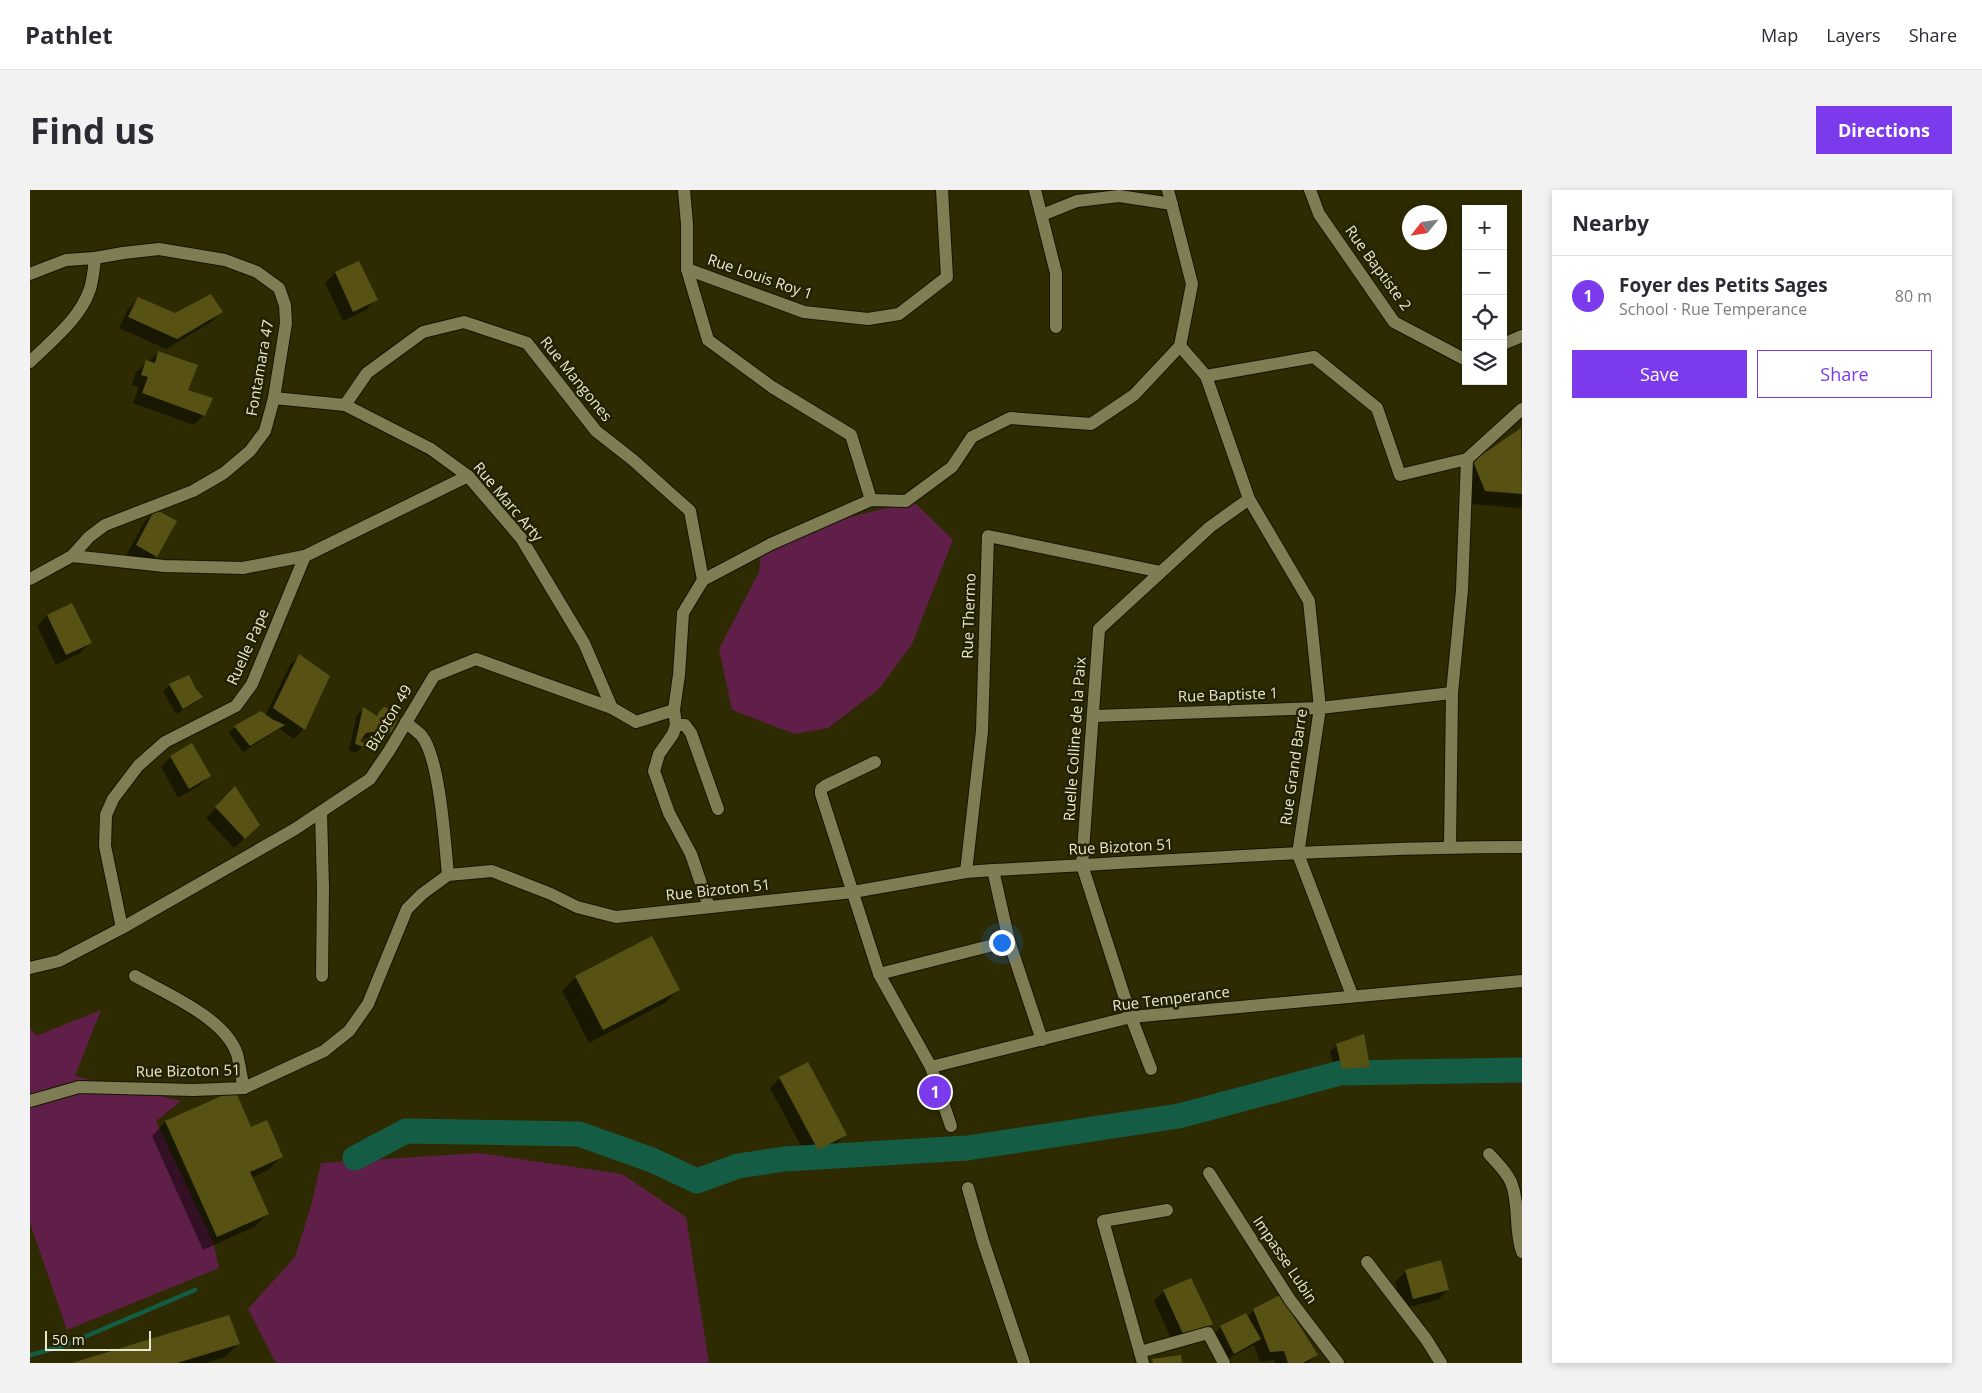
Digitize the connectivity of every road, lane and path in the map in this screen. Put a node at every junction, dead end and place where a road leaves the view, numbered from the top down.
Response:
1 (684, 190) edge
2 (942, 190) edge
3 (1035, 190) edge
4 (1168, 190) edge
5 (1310, 190) edge
6 (1172, 204) junction
7 (1042, 215) junction
8 (96, 258) junction
9 (687, 270) junction
10 (30, 274) edge
11 (1056, 327) dead end
12 (1522, 336) edge
13 (1507, 342) edge
14 (1180, 346) junction
15 (1462, 358) edge
16 (30, 362) edge
17 (1206, 376) junction
18 (274, 398) junction
19 (345, 405) junction
20 (1522, 409) edge
21 (1467, 459) junction
22 (468, 476) junction
23 (1249, 499) junction
24 (871, 500) junction
25 (72, 556) junction
26 (305, 556) junction
27 (1161, 572) junction
28 (30, 579) edge
29 (703, 580) junction
30 (1452, 693) junction
31 (612, 708) junction
32 (1320, 708) junction
33 (674, 710) junction
34 (1094, 716) junction
35 (406, 722) junction
36 (676, 725) junction
37 (876, 762) dead end
38 (718, 809) dead end
39 (321, 812) junction
40 (1450, 847) junction
41 (1522, 847) edge
42 (1298, 854) junction
43 (1082, 865) junction
44 (993, 870) junction
45 (966, 872) junction
46 (448, 875) junction
47 (853, 892) junction
48 (709, 907) junction
49 (122, 928) junction
50 (1008, 941) junction
51 (30, 968) edge
52 (879, 974) junction
53 (135, 976) dead end
54 (322, 976) dead end
55 (1522, 981) edge
56 (1352, 995) junction
57 (1131, 1017) junction
58 (1042, 1040) junction
59 (932, 1068) junction
60 (1151, 1069) dead end
61 (244, 1088) junction
62 (30, 1101) edge
63 (950, 1126) dead end
64 (1489, 1154) dead end
65 (1209, 1173) dead end
66 (968, 1188) dead end
67 (1167, 1210) dead end
68 (1522, 1252) edge
69 (1367, 1262) dead end
70 (1142, 1358) edge
71 (1024, 1363) edge
72 (1224, 1363) edge
73 (1338, 1363) edge
74 (1441, 1363) edge

1 - 9 street
2 - 9 street, Rue Louis Roy 1
3 - 7 street
4 - 6 street
5 - 15 street, Rue Baptiste 2
6 - 7 street
6 - 14 street
7 - 11 street
8 - 10 street, Fontamara 47
8 - 16 street
8 - 18 street, Fontamara 47
9 - 24 street, Rue Louis Roy 1
12 - 13 street
14 - 17 street
14 - 24 street
17 - 21 street
17 - 23 street, Rue Grand Barre
18 - 19 street, Rue Marc Arty
18 - 25 street, Fontamara 47
19 - 22 street, Rue Marc Arty
19 - 29 street, Rue Mangones
20 - 21 street
21 - 30 street
22 - 26 street
22 - 31 street, Rue Marc Arty
23 - 27 street, Ruelle Colline de la Paix
23 - 32 street, Rue Grand Barre
24 - 29 street
25 - 26 street
25 - 28 street, Fontamara 47
26 - 49 street, Ruelle Pape
27 - 34 street, Ruelle Colline de la Paix
27 - 45 street, Rue Thermo
29 - 33 street
30 - 32 street, Rue Baptiste 1
30 - 40 street
31 - 33 street, Bizoton 49
31 - 35 street, Bizoton 49
32 - 34 street, Rue Baptiste 1
32 - 42 street, Rue Grand Barre
33 - 36 street
34 - 43 street, Ruelle Colline de la Paix
35 - 39 street, Bizoton 49
35 - 46 street
36 - 38 street
36 - 48 street
37 - 47 street
39 - 49 street, Bizoton 49
39 - 54 street
40 - 41 street, Rue Bizoton 51
40 - 42 street, Rue Bizoton 51
42 - 43 street, Rue Bizoton 51
42 - 56 street, Rue Grand Barre
43 - 44 street, Rue Bizoton 51
43 - 57 street, Ruelle Colline de la Paix
44 - 45 street, Rue Bizoton 51
44 - 50 street
45 - 47 street, Rue Bizoton 51
46 - 48 street, Rue Bizoton 51
46 - 61 street, Rue Bizoton 51
47 - 48 street, Rue Bizoton 51
47 - 52 street
49 - 51 street, Bizoton 49
50 - 52 street
50 - 58 street
52 - 59 street
53 - 61 street
55 - 56 street, Rue Temperance
56 - 57 street, Rue Temperance
57 - 58 street, Rue Temperance
57 - 60 street, Ruelle Colline de la Paix
58 - 59 street, Rue Temperance
59 - 63 street
61 - 62 street, Rue Bizoton 51
64 - 68 street
65 - 73 street, Impasse Lubin
66 - 71 street
67 - 70 street
69 - 74 street
70 - 72 street

